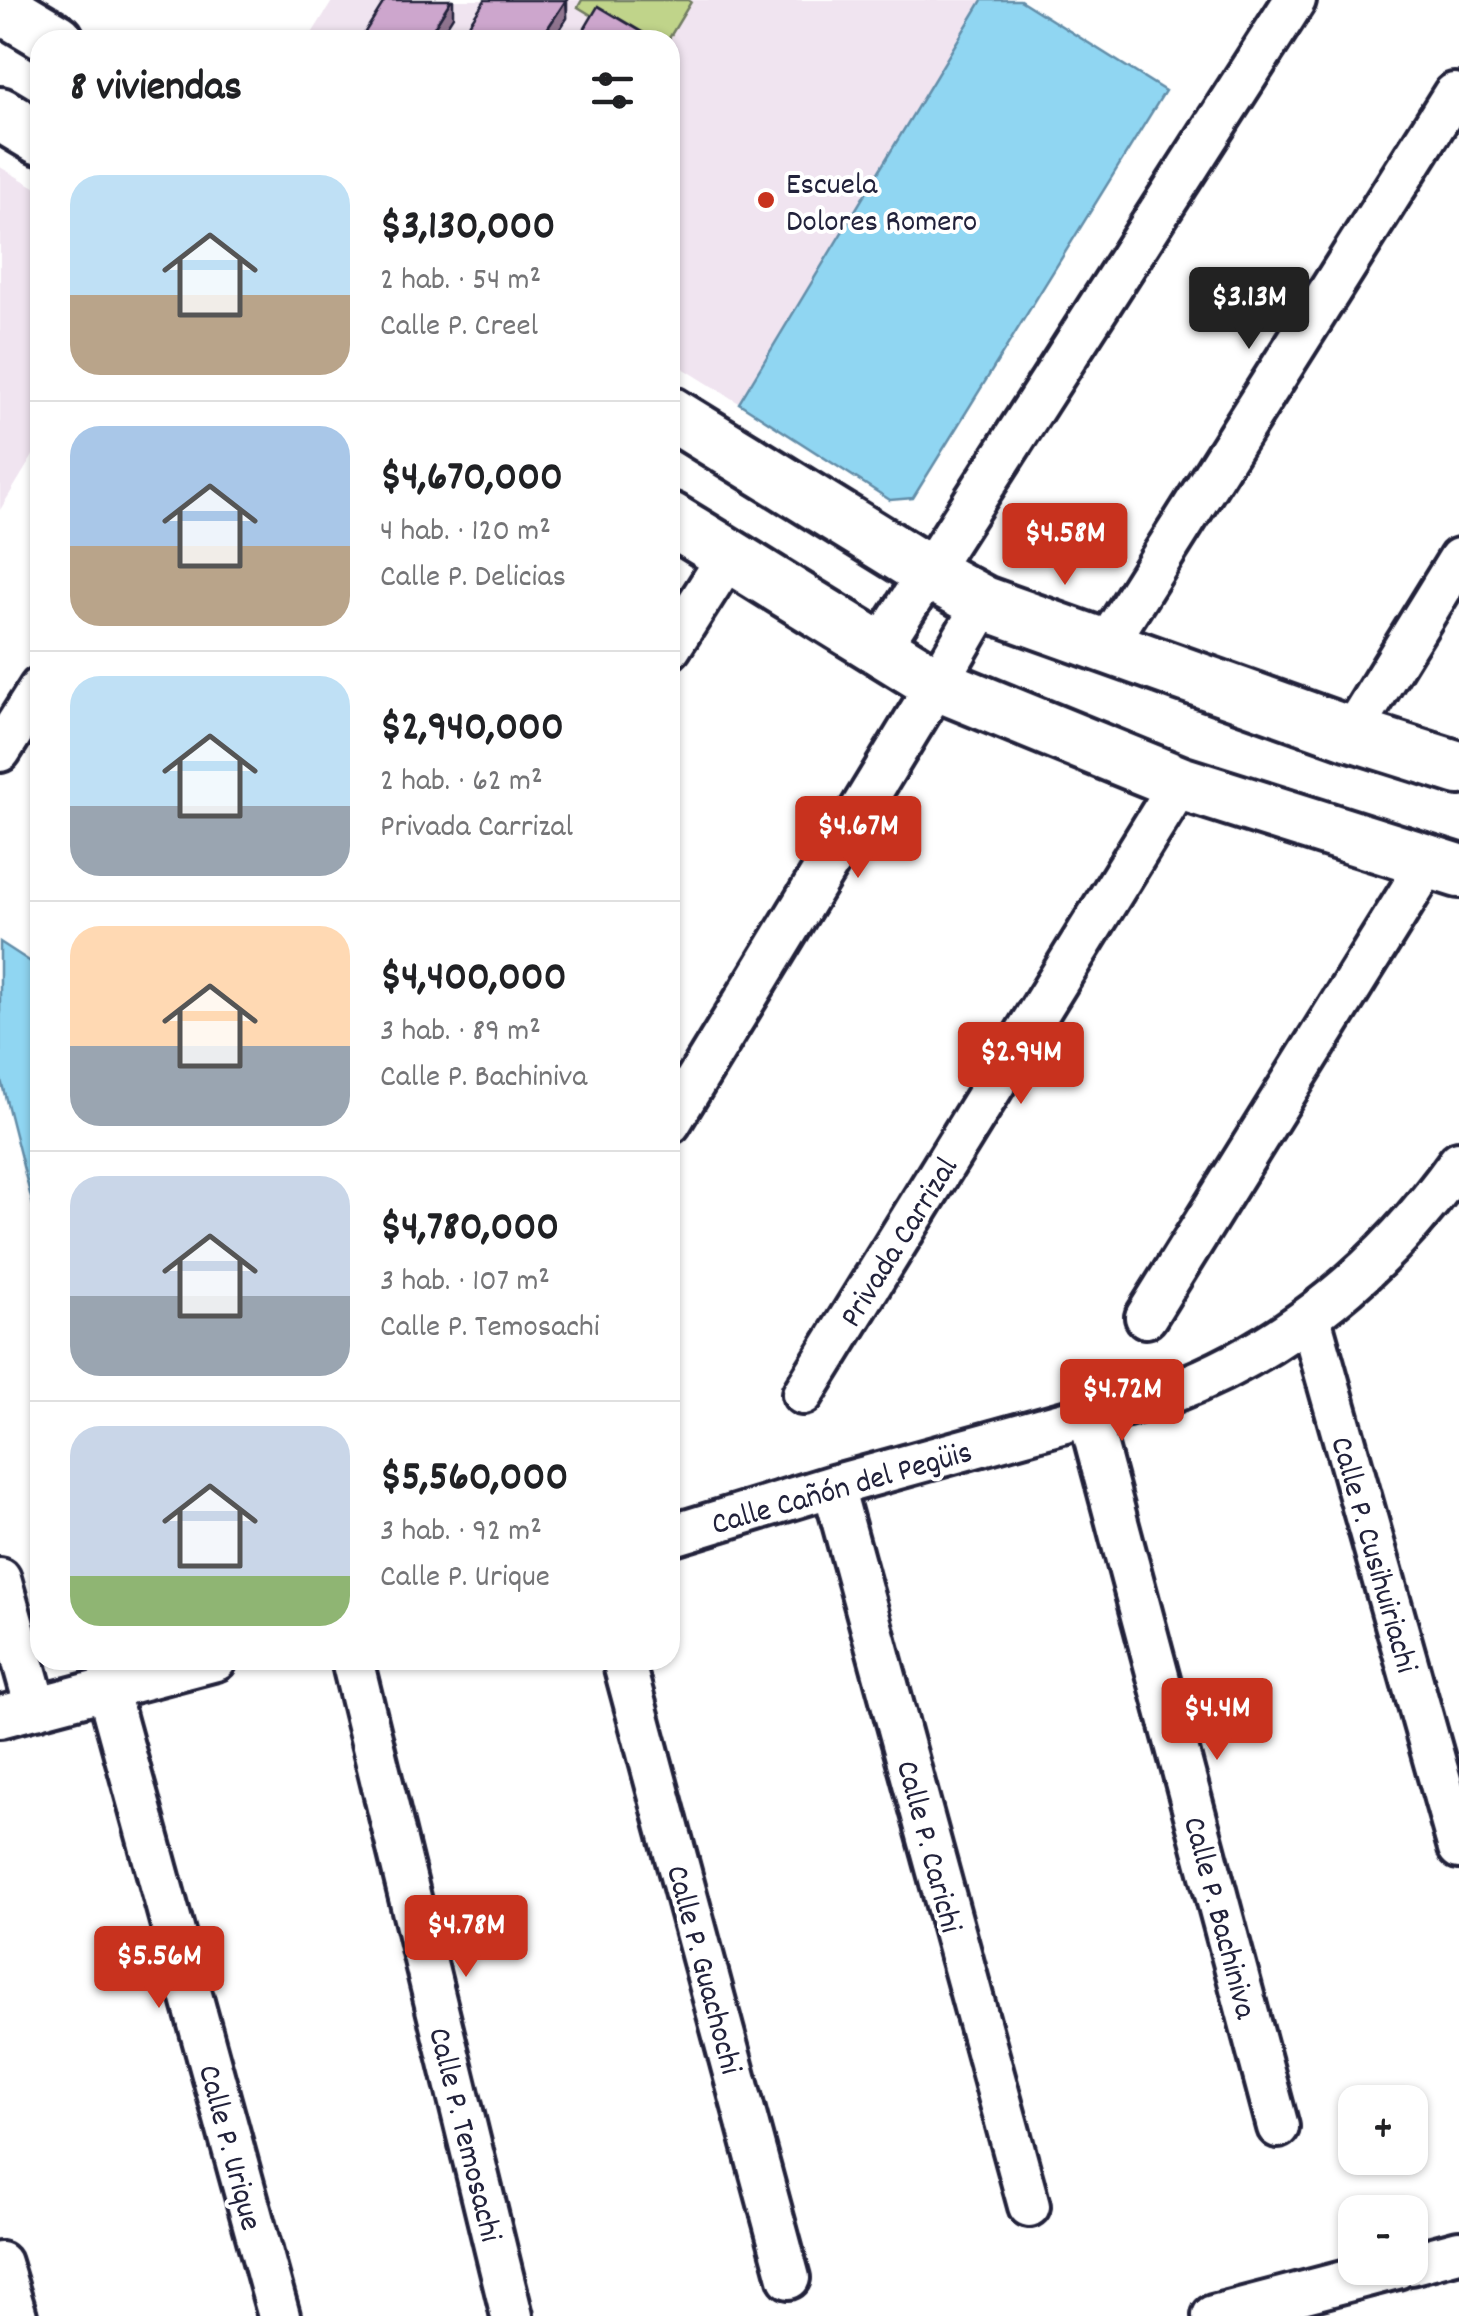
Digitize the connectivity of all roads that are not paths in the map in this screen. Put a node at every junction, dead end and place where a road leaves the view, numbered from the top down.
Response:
1 (1281, 4) edge
2 (0, 6) edge
3 (40, 30) edge
4 (1454, 94) dead end
5 (0, 114) edge
6 (30, 132) edge
7 (680, 419) edge
8 (680, 525) edge
9 (729, 555) junction
10 (1459, 559) edge
11 (929, 573) junction
12 (984, 602) junction
13 (680, 632) edge
14 (1104, 646) junction
15 (880, 648) junction
16 (938, 684) junction
17 (30, 704) edge
18 (1351, 734) junction
19 (0, 751) edge
20 (1459, 768) edge
21 (1180, 783) junction
22 (1444, 867) edge
23 (680, 1107) edge
24 (1459, 1162) edge
25 (1146, 1317) dead end
26 (1310, 1318) junction
27 (802, 1394) dead end
28 (1089, 1417) junction
29 (833, 1486) junction
30 (680, 1533) edge
31 (0, 1580) edge
32 (177, 1670) edge
33 (354, 1670) edge
34 (626, 1670) edge
35 (107, 1688) junction
36 (18, 1712) edge
37 (1459, 1848) edge
38 (1278, 2127) dead end
39 (1029, 2206) dead end
40 (1459, 2251) edge
41 (1428, 2259) edge
42 (0, 2263) edge
43 (789, 2278) dead end
44 (1338, 2283) edge
45 (16, 2316) edge
46 (279, 2316) edge
47 (512, 2316) edge
48 (1213, 2316) edge

1 - 11 street
2 - 3 main road
4 - 14 street
5 - 6 main road
7 - 11 main road
8 - 9 main road
9 - 13 street
9 - 15 main road
10 - 18 street
11 - 12 main road
11 - 15 street
12 - 14 main road
12 - 16 street
14 - 18 main road
15 - 16 main road
16 - 21 main road
16 - 23 street
17 - 19 street
18 - 20 main road
21 - 22 main road
21 - 27 street, Privada Carrizal
22 - 25 street
24 - 26 street, Calle Cañón del Pegüis
26 - 28 street, Calle Cañón del Pegüis
26 - 37 street, Calle P. Cusihuiriachi
28 - 29 street, Calle Cañón del Pegüis
28 - 38 street, Calle P. Bachiniva
29 - 30 street, Calle Cañón del Pegüis
29 - 39 street, Calle P. Carichi
31 - 36 street
32 - 35 street
33 - 47 street, Calle P. Temosachi
34 - 43 street, Calle P. Guachochi
35 - 36 street
35 - 46 street, Calle P. Urique
40 - 41 street
42 - 45 street
44 - 48 street

